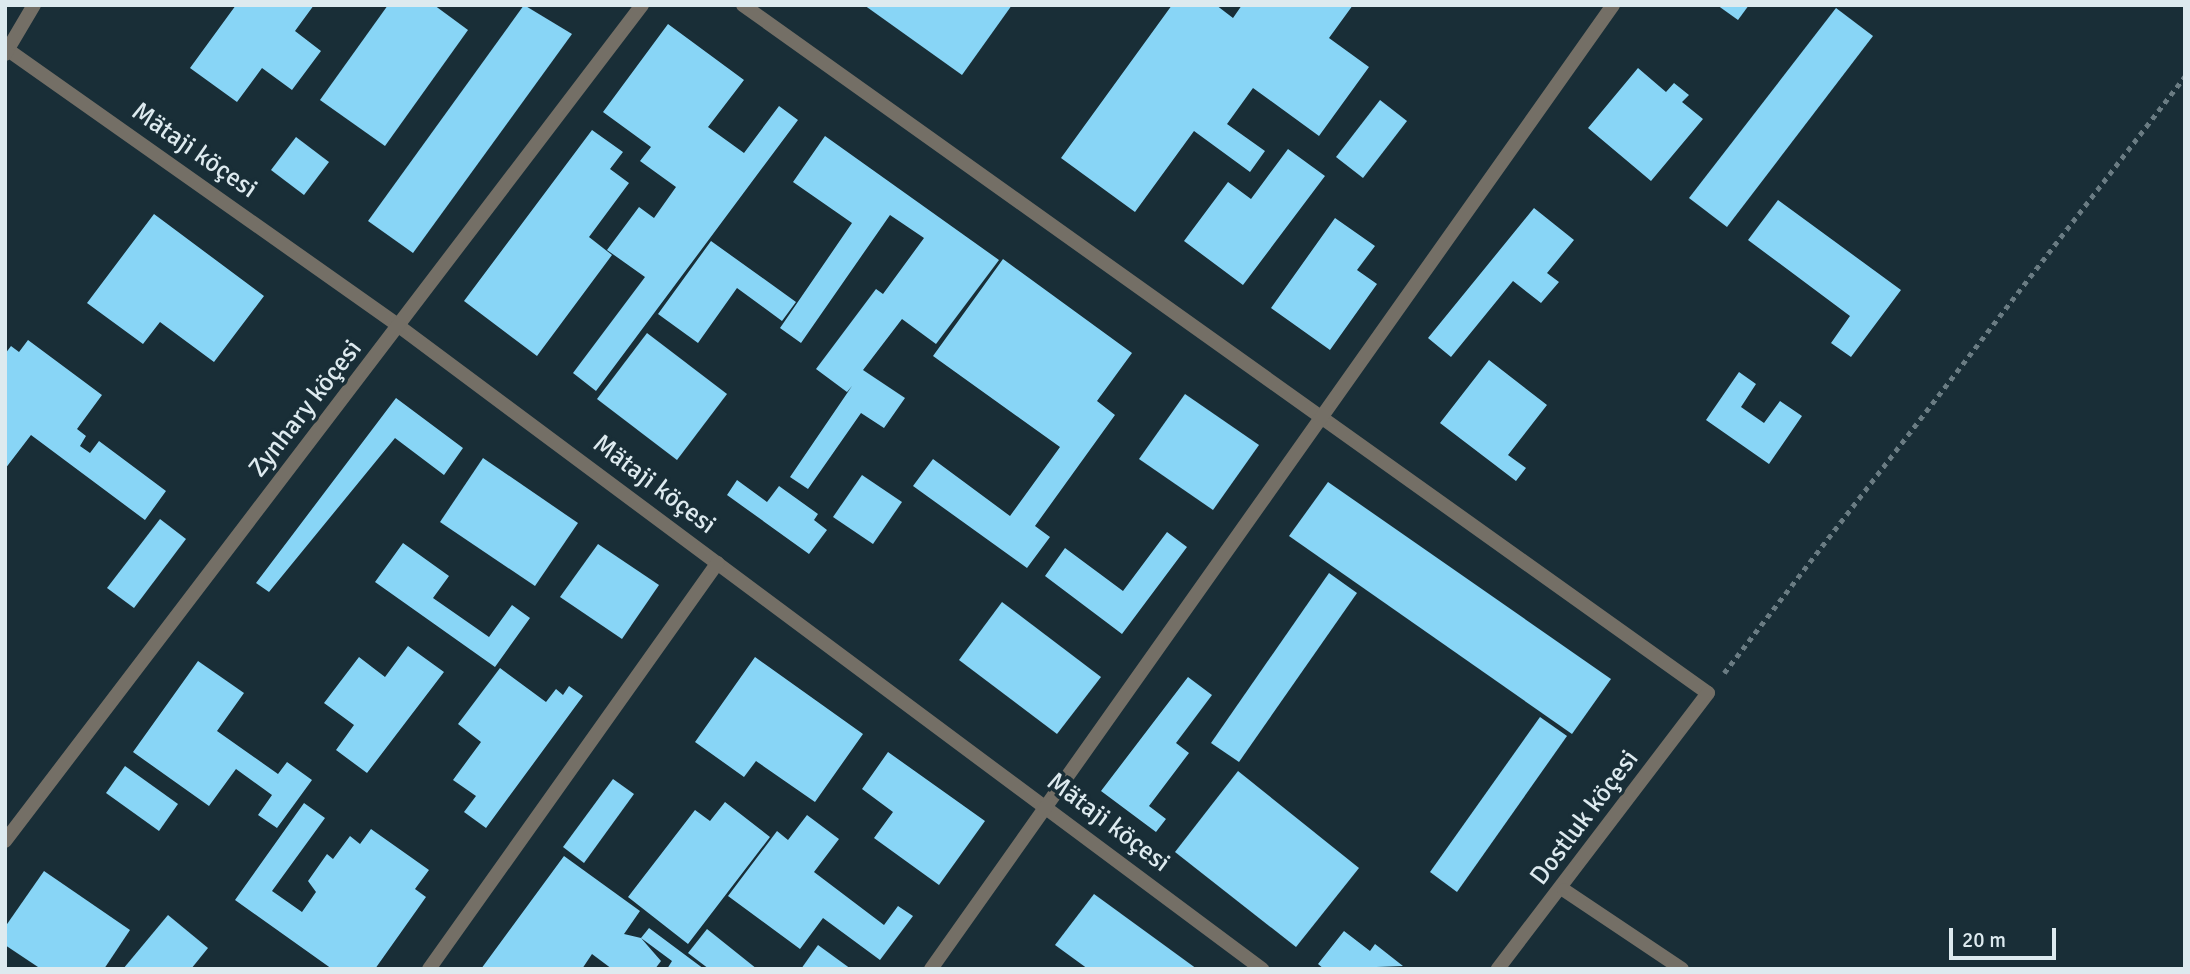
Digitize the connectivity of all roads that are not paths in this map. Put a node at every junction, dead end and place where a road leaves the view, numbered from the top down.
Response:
1 (34, 5) edge
2 (642, 5) edge
3 (743, 5) edge
4 (1613, 5) edge
5 (7, 52) edge
6 (400, 327) junction
7 (1318, 416) junction
8 (717, 562) junction
9 (1046, 807) junction
10 (5, 841) edge
11 (1564, 890) junction
12 (429, 969) edge
13 (931, 969) edge
14 (1262, 969) edge
15 (1498, 969) edge
16 (1682, 969) edge

1 - 5 street
2 - 6 street, Zynhary köçesi
3 - 7 street
4 - 7 street
5 - 6 street, Mätaji köçesi
6 - 8 street, Mätaji köçesi
6 - 10 street, Zynhary köçesi
7 - 9 street
7 - 11 street, Dostluk köçesi
8 - 9 street, Mätaji köçesi
8 - 12 street
9 - 13 street
9 - 14 street, Mätaji köçesi
11 - 15 street, Dostluk köçesi
11 - 16 street

